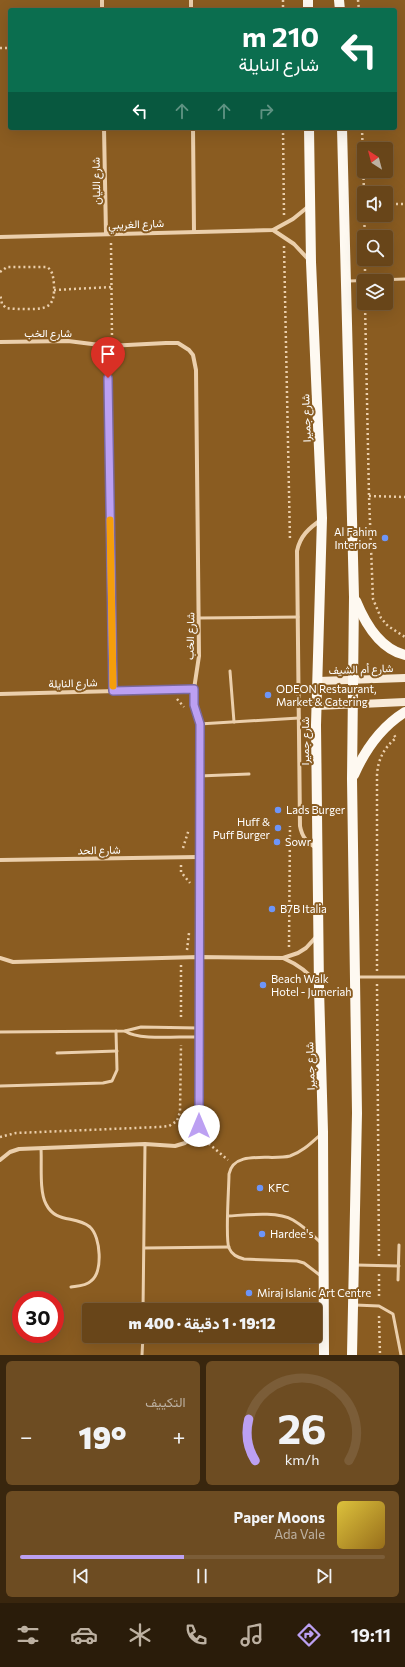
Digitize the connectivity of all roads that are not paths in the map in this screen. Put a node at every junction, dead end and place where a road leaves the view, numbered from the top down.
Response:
1 (104, 130) edge
2 (193, 130) edge
3 (310, 130) edge
4 (342, 130) edge
5 (310, 204) junction
6 (273, 230) junction
7 (194, 232) junction
8 (106, 234) junction
9 (0, 237) edge
10 (311, 262) junction
11 (393, 280) edge
12 (405, 280) edge
13 (345, 281) junction
14 (357, 281) edge
15 (0, 342) edge
16 (110, 346) junction
17 (322, 518) junction
18 (354, 597) junction
19 (298, 617) junction
20 (199, 618) junction
21 (405, 655) edge
22 (230, 671) dead end
23 (405, 678) edge
24 (353, 680) junction
25 (318, 681) junction
26 (194, 689) junction
27 (113, 691) junction
28 (0, 694) edge
29 (405, 702) edge
30 (353, 703) junction
31 (317, 706) junction
32 (405, 712) edge
33 (299, 718) junction
34 (234, 722) junction
35 (200, 724) junction
36 (249, 774) dead end
37 (199, 776) junction
38 (352, 779) junction
39 (318, 848) junction
40 (198, 857) junction
41 (0, 860) edge
42 (319, 933) junction
43 (199, 957) junction
44 (0, 958) edge
45 (282, 958) junction
46 (356, 977) junction
47 (405, 978) edge
48 (320, 988) junction
49 (198, 1028) junction
50 (116, 1031) junction
51 (124, 1031) junction
52 (0, 1032) edge
53 (198, 1037) junction
54 (117, 1051) junction
55 (57, 1053) dead end
56 (0, 1086) edge
57 (323, 1132) junction
58 (146, 1144) junction
59 (41, 1148) junction
60 (0, 1160) edge
61 (228, 1216) junction
62 (399, 1244) dead end
63 (324, 1245) junction
64 (228, 1247) junction
65 (145, 1248) junction
66 (354, 1265) junction
67 (399, 1266) junction
68 (324, 1279) junction
69 (398, 1280) dead end
70 (71, 1287) dead end
71 (143, 1303) edge
72 (353, 1305) junction
73 (143, 1343) edge
74 (142, 1355) edge
75 (324, 1355) edge
76 (352, 1355) edge
77 (401, 1355) edge

1 - 8 street, شارع الليان
2 - 7 street
3 - 5 main road, شارع جميرا
4 - 13 main road
5 - 6 street, شارع الغريبي
5 - 10 main road, شارع جميرا
6 - 7 street, شارع الغريبي
6 - 10 street
7 - 8 street, شارع الغريبي
8 - 9 street, شارع الغريبي
10 - 17 main road, شارع جميرا
11 - 12 lane
13 - 14 lane
13 - 18 main road
15 - 16 street, شارع الخب
16 - 20 street, شارع الخب
16 - 27 street
17 - 19 street
17 - 25 main road, شارع جميرا
18 - 21 main road
18 - 24 main road
19 - 20 lane
19 - 33 street
20 - 26 street, شارع الخب
22 - 34 lane
23 - 24 main road, شارع أم الشيف
24 - 25 main road, شارع أم الشيف
24 - 30 main road
25 - 31 main road, شارع جميرا
26 - 27 street, شارع النايلة
26 - 35 street, شارع الخب
27 - 28 street, شارع النايلة
29 - 30 main road
30 - 31 main road
30 - 38 main road
31 - 39 main road, شارع جميرا
32 - 38 main road
33 - 34 lane
33 - 39 street
34 - 35 lane
35 - 37 street, شارع الخب
36 - 37 lane
37 - 40 street, شارع الخب
38 - 46 main road
39 - 42 main road, شارع جميرا
40 - 41 street, شارع الحد
40 - 43 street, شارع الخب
42 - 45 street
42 - 48 main road, شارع جميرا
43 - 44 street
43 - 45 street
43 - 49 street, شارع الخب
45 - 48 street
46 - 47 lane
46 - 66 main road
48 - 57 main road, شارع جميرا
49 - 51 lane
49 - 53 street, شارع الخب
50 - 51 lane
50 - 52 lane
50 - 54 lane
51 - 53 lane
53 - 58 street, شارع الخب
54 - 55 lane
54 - 56 lane
57 - 61 lane
57 - 63 main road, شارع جميرا
58 - 59 street
58 - 65 lane
59 - 60 street
59 - 70 lane
61 - 63 lane
61 - 64 lane
62 - 67 lane
63 - 68 main road, شارع جميرا
64 - 65 lane
64 - 68 lane
65 - 71 lane
66 - 67 lane
66 - 72 main road
67 - 69 lane
68 - 75 main road, شارع جميرا
72 - 76 main road
72 - 77 lane
73 - 74 lane

